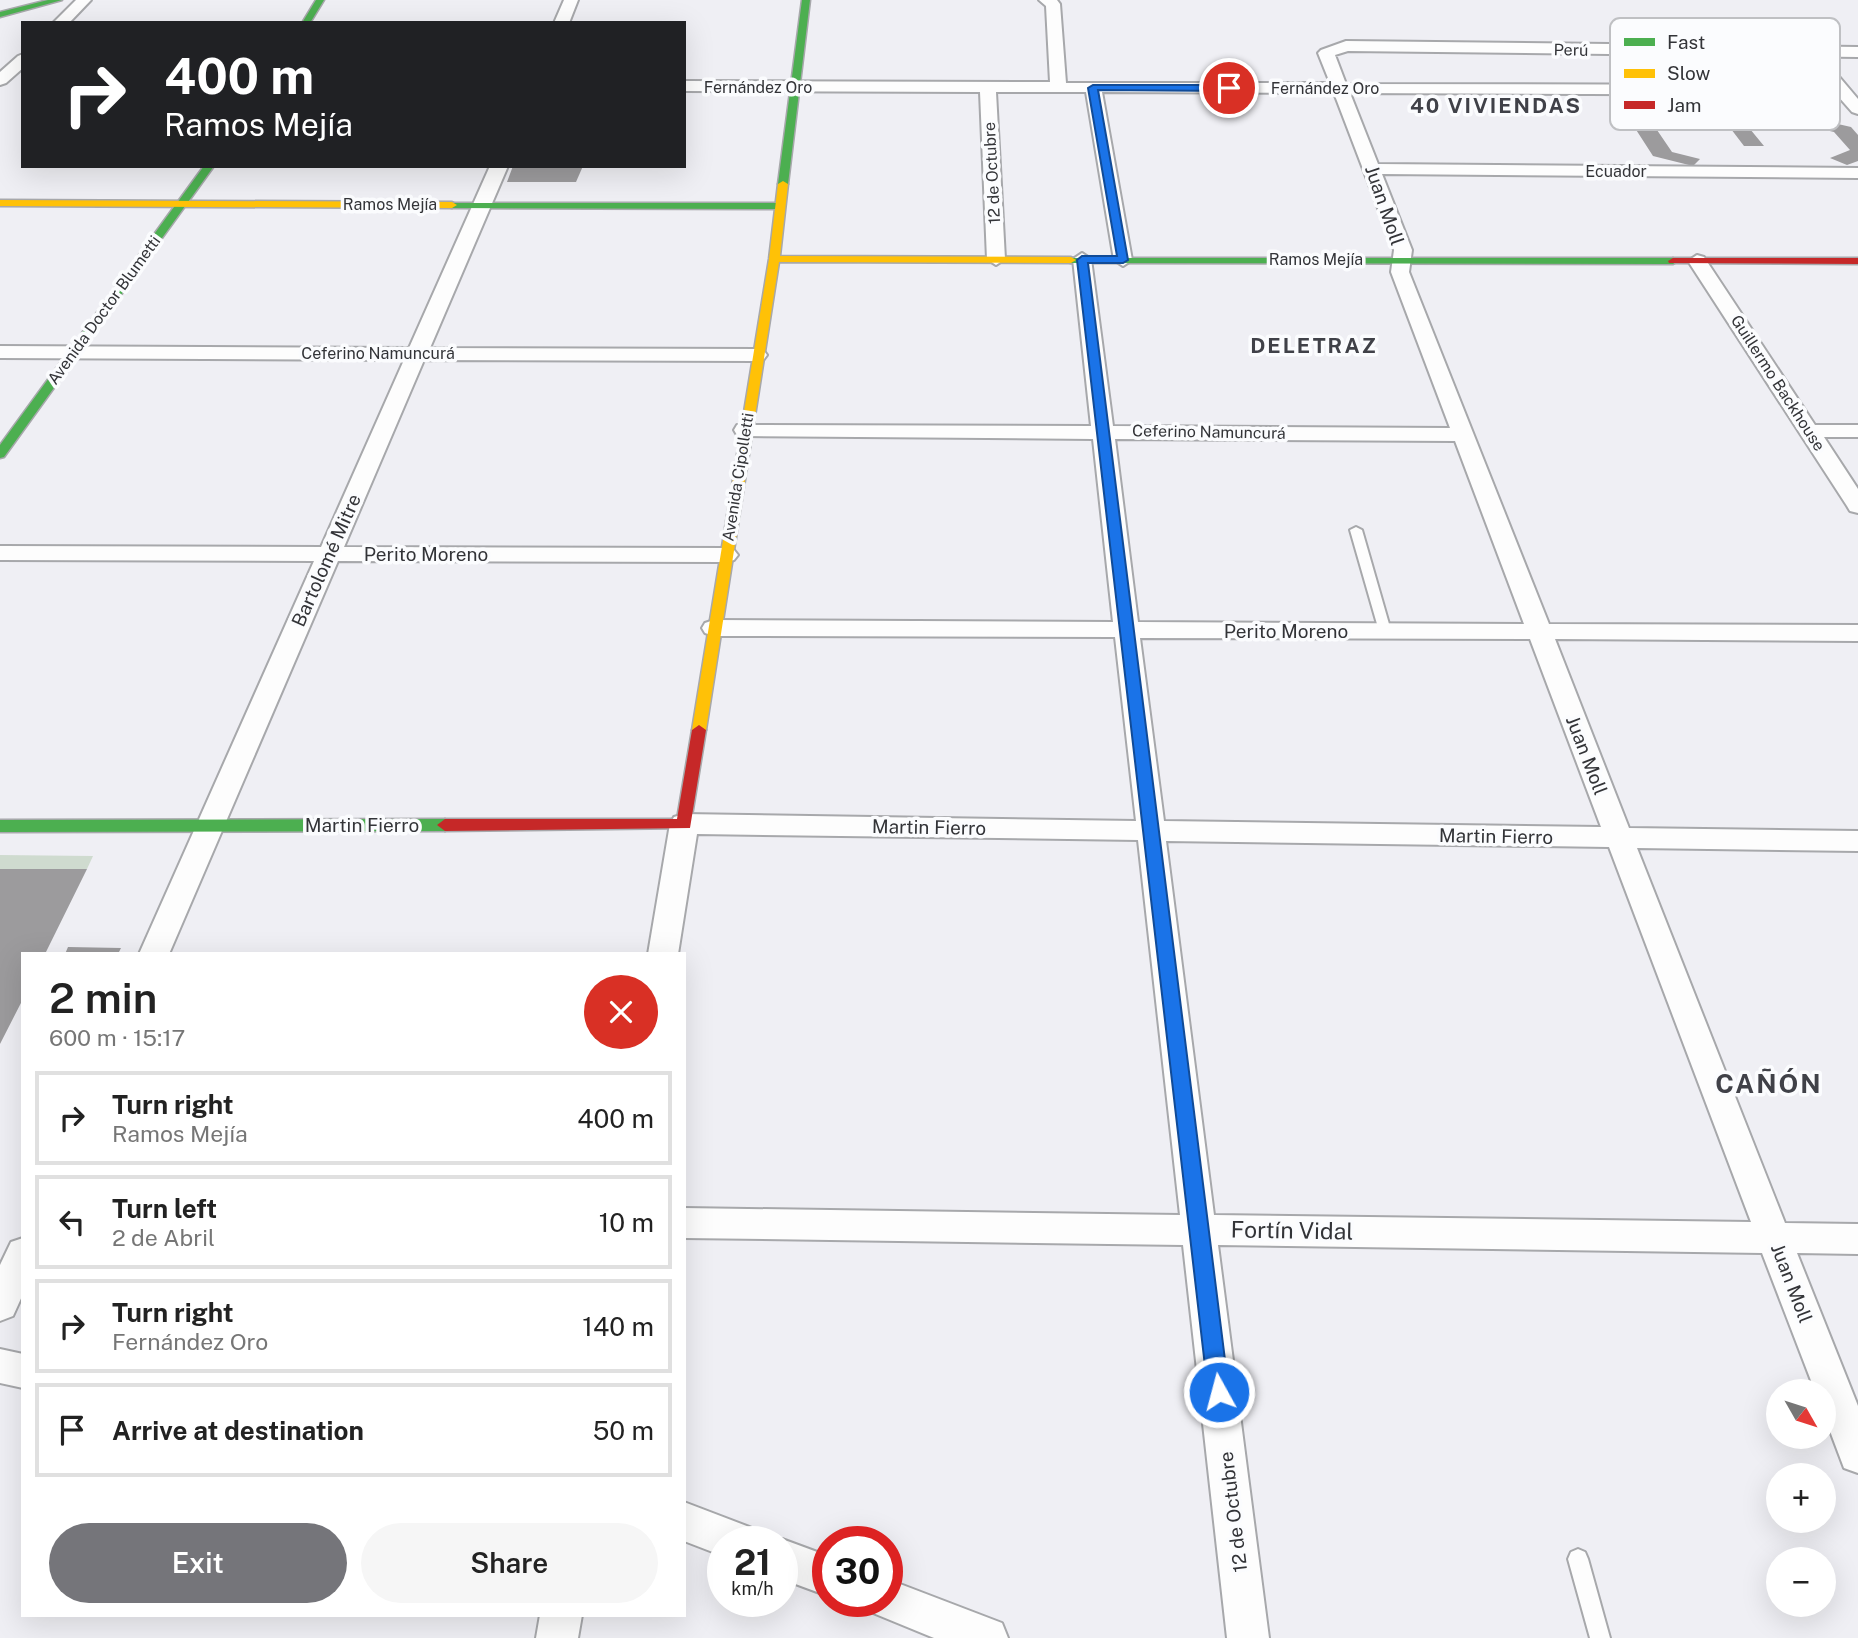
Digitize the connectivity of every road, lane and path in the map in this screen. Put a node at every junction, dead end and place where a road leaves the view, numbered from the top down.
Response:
1 (58, 0) edge
2 (84, 0) edge
3 (320, 0) edge
4 (571, 0) edge
5 (806, 0) edge
6 (1049, 2) edge
7 (0, 15) edge
8 (62, 21) edge
9 (307, 21) edge
10 (562, 21) edge
11 (1610, 49) edge
12 (1840, 52) edge
13 (1858, 52) edge
14 (1326, 53) joint
15 (21, 61) edge
16 (0, 83) edge
17 (21, 85) edge
18 (686, 86) edge
19 (795, 86) junction
20 (988, 87) junction
21 (1058, 87) junction
22 (1093, 88) junction
23 (1338, 88) junction
24 (1610, 89) edge
25 (1841, 90) edge
26 (1857, 106) edge
27 (208, 168) edge
28 (498, 168) edge
29 (1374, 169) junction
30 (1858, 173) edge
31 (0, 202) edge
32 (183, 203) junction
33 (482, 205) junction
34 (780, 206) junction
35 (774, 259) junction
36 (996, 259) junction
37 (1400, 259) junction
38 (1082, 260) junction
39 (1123, 260) junction
40 (1697, 261) junction
41 (1858, 261) edge
42 (0, 352) edge
43 (73, 353) junction
44 (417, 353) junction
45 (757, 355) junction
46 (745, 430) junction
47 (1858, 430) edge
48 (1102, 431) junction
49 (1809, 431) junction
50 (1463, 435) junction
51 (0, 454) edge
52 (1858, 506) edge
53 (1356, 530) dead end
54 (0, 553) edge
55 (329, 554) junction
56 (726, 555) junction
57 (714, 628) junction
58 (1126, 630) junction
59 (1385, 631) junction
60 (1539, 632) junction
61 (1858, 633) edge
62 (684, 824) junction
63 (210, 825) junction
64 (0, 826) edge
65 (1150, 831) junction
66 (1619, 838) junction
67 (1858, 841) edge
68 (155, 952) edge
69 (663, 952) edge
70 (686, 1223) edge
71 (1199, 1229) junction
72 (1774, 1238) junction
73 (1858, 1239) edge
74 (21, 1258) edge
75 (0, 1305) edge
76 (0, 1366) edge
77 (21, 1371) edge
78 (1858, 1455) edge
79 (686, 1522) edge
80 (707, 1530) edge
81 (1578, 1559) dead end
82 (903, 1606) edge
83 (561, 1617) edge
84 (557, 1638) edge
85 (987, 1638) edge
86 (1248, 1638) edge
87 (1600, 1638) edge

1 - 7 street
2 - 8 street
3 - 9 street
4 - 10 street
5 - 19 street, Avenida Cipolletti
6 - 21 street
11 - 14 street, Perú
12 - 13 street, Perú
14 - 23 street, Juan Moll
15 - 16 street
16 - 17 street
18 - 19 street, Fernández Oro
19 - 20 street, Fernández Oro
19 - 34 street, Avenida Cipolletti
20 - 21 street, Fernández Oro
20 - 36 street, 12 de Octubre
21 - 22 street, Fernández Oro
22 - 23 street, Fernández Oro
22 - 39 street
23 - 24 street, Fernández Oro
23 - 29 street, Juan Moll
25 - 26 street
27 - 32 street, Avenida Doctor Blumetti
28 - 33 street, Bartolomé Mitre
29 - 30 street, Ecuador
29 - 37 street, Juan Moll
31 - 32 street, Ramos Mejía
32 - 33 street, Ramos Mejía
32 - 43 street, Avenida Doctor Blumetti
33 - 34 street, Ramos Mejía
33 - 44 street, Bartolomé Mitre
34 - 35 street, Avenida Cipolletti
35 - 36 street, Ramos Mejía
35 - 45 street, Avenida Cipolletti
36 - 38 street, Ramos Mejía
37 - 39 street, Ramos Mejía
37 - 40 street, Ramos Mejía
37 - 50 street, Juan Moll
38 - 39 street, Ramos Mejía
38 - 48 street, 12 de Octubre
40 - 41 street, Ramos Mejía
40 - 49 street, Guillermo Backhouse
42 - 43 street, Ceferino Namuncurá
43 - 44 street, Ceferino Namuncurá
43 - 51 street, Avenida Doctor Blumetti
44 - 45 street, Ceferino Namuncurá
44 - 55 street, Bartolomé Mitre
45 - 46 street, Avenida Cipolletti
46 - 48 street, Ceferino Namuncurá
46 - 56 street, Avenida Cipolletti
47 - 49 street
48 - 50 street, Ceferino Namuncurá
48 - 58 street, 12 de Octubre
49 - 52 street, Guillermo Backhouse
50 - 60 street, Juan Moll
53 - 59 lane
54 - 55 street, Perito Moreno
55 - 56 street, Perito Moreno
55 - 63 street, Bartolomé Mitre
56 - 57 street, Avenida Cipolletti
57 - 58 street, Perito Moreno
57 - 62 street, Avenida Cipolletti
58 - 59 street, Perito Moreno
58 - 65 street, 12 de Octubre
59 - 60 street, Perito Moreno
60 - 61 street, Perito Moreno
60 - 66 street, Juan Moll
62 - 63 street, Martin Fierro
62 - 65 street, Martin Fierro
62 - 69 street, Avenida Cipolletti
63 - 64 street, Martin Fierro
63 - 68 street, Bartolomé Mitre
65 - 66 street, Martin Fierro
65 - 71 street, 12 de Octubre
66 - 67 street, Martin Fierro
66 - 72 street, Juan Moll
70 - 71 street, Fortín Vidal
71 - 72 street, Fortín Vidal
71 - 86 street, 12 de Octubre
72 - 73 street, Fortín Vidal
72 - 78 street, Juan Moll
74 - 75 street
76 - 77 street
79 - 80 street
81 - 87 lane
82 - 85 street
83 - 84 street

